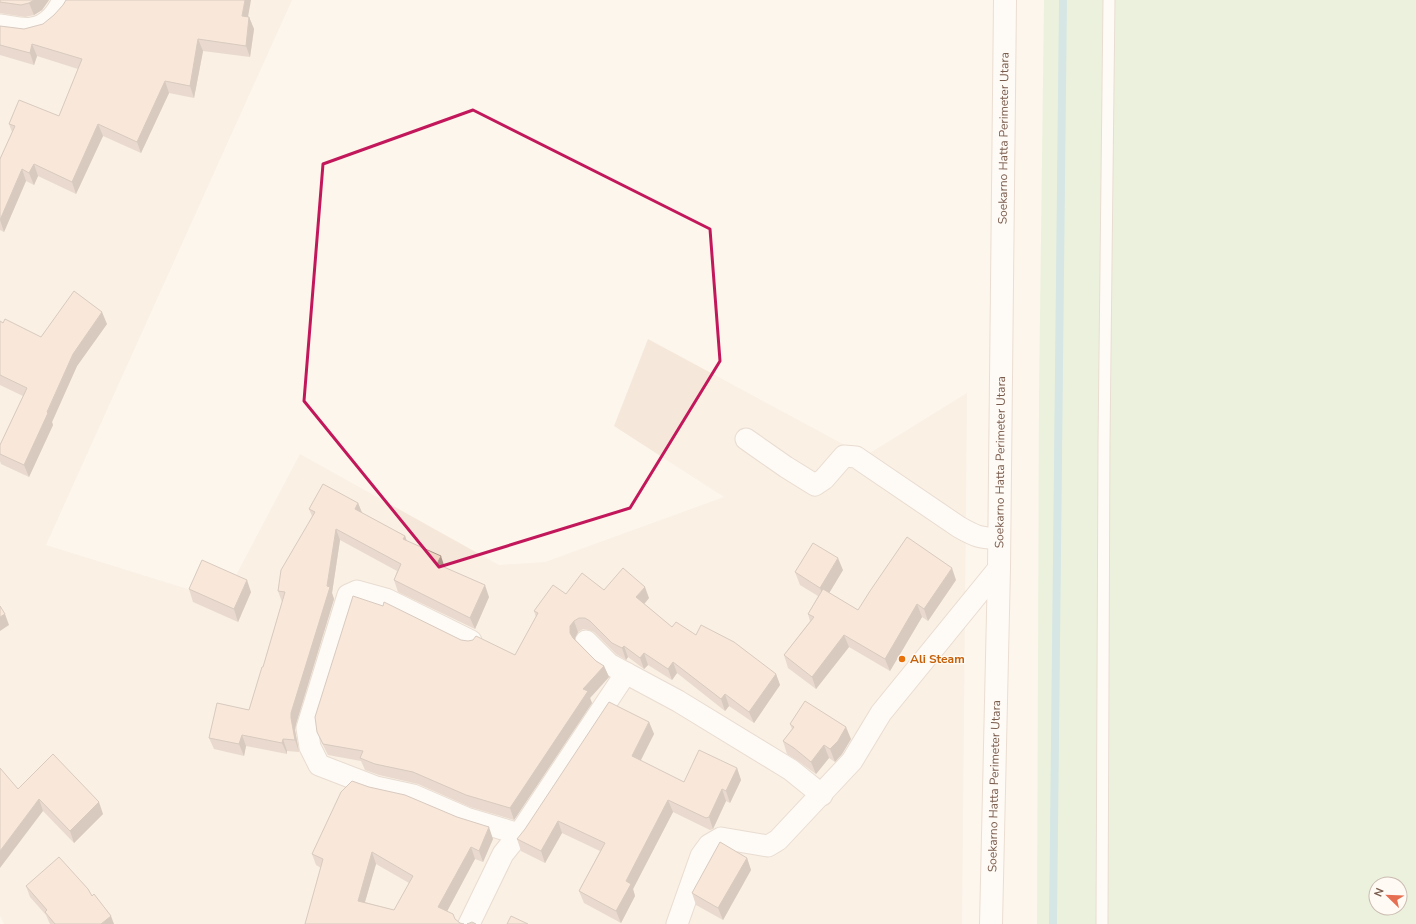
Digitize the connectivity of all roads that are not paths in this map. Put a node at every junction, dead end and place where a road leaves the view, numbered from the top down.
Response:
1 (63, 0) edge
2 (1005, 0) edge
3 (1109, 0) edge
4 (0, 26) edge
5 (746, 439) dead end
6 (999, 538) junction
7 (999, 568) junction
8 (471, 641) edge
9 (586, 641) dead end
10 (626, 673) junction
11 (822, 794) junction
12 (519, 834) junction
13 (469, 924) edge
14 (677, 924) edge
15 (991, 924) edge
16 (1102, 924) edge

1 - 4 street
2 - 6 main road, Soekarno Hatta Perimeter Utara
3 - 16 lane
5 - 6 street
6 - 7 main road, Soekarno Hatta Perimeter Utara
7 - 11 street
7 - 15 main road, Soekarno Hatta Perimeter Utara
8 - 12 street
9 - 10 street
10 - 11 street
10 - 12 street
11 - 14 street
12 - 13 street

